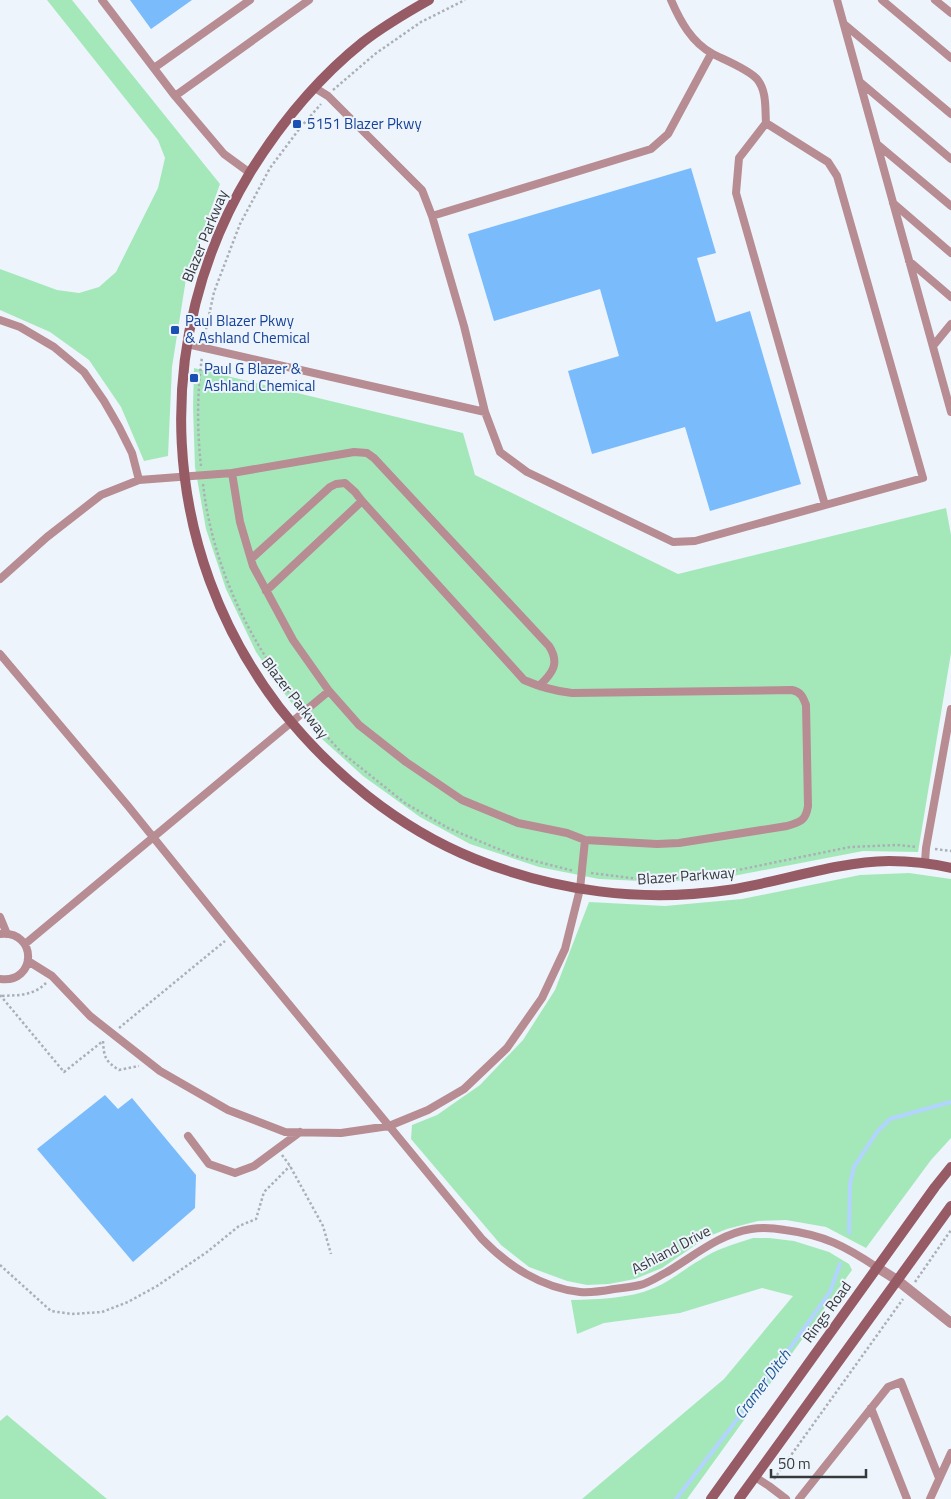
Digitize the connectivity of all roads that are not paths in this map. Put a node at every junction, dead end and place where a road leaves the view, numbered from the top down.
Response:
1 (102, 0) edge
2 (250, 0) edge
3 (310, 0) edge
4 (671, 0) edge
5 (837, 0) edge
6 (882, 0) edge
7 (935, 0) edge
8 (426, 1) edge
9 (951, 13) edge
10 (844, 24) junction
11 (711, 54) junction
12 (951, 58) edge
13 (154, 68) junction
14 (860, 82) junction
15 (315, 88) junction
16 (175, 96) junction
17 (951, 114) edge
18 (766, 123) junction
19 (877, 144) junction
20 (951, 159) edge
21 (250, 173) junction
22 (893, 203) junction
23 (951, 206) edge
24 (432, 216) junction
25 (951, 253) edge
26 (909, 261) junction
27 (951, 297) edge
28 (0, 320) edge
29 (951, 324) edge
30 (187, 344) junction
31 (933, 346) junction
32 (948, 390) edge
33 (485, 412) junction
34 (951, 412) edge
35 (232, 473) junction
36 (185, 477) junction
37 (139, 480) junction
38 (362, 501) junction
39 (826, 505) junction
40 (251, 559) junction
41 (0, 579) edge
42 (266, 591) junction
43 (0, 654) edge
44 (539, 686) junction
45 (329, 692) junction
46 (951, 709) edge
47 (292, 723) junction
48 (153, 838) junction
49 (586, 840) junction
50 (925, 862) junction
51 (951, 868) edge
52 (580, 889) junction
53 (0, 917) edge
54 (4, 934) edge
55 (25, 944) junction
56 (28, 961) junction
57 (0, 979) edge
58 (390, 1126) junction
59 (300, 1132) junction
60 (188, 1136) dead end
61 (951, 1168) edge
62 (951, 1206) edge
63 (878, 1268) junction
64 (897, 1280) junction
65 (951, 1323) edge
66 (871, 1408) junction
67 (951, 1453) edge
68 (755, 1477) junction
69 (939, 1478) junction
70 (711, 1499) edge
71 (739, 1499) edge
72 (786, 1499) edge
73 (799, 1499) edge
74 (907, 1499) edge
75 (930, 1499) edge

1 - 13 lane
2 - 13 lane
3 - 16 lane
4 - 11 lane
5 - 10 lane
6 - 12 lane
7 - 9 lane
8 - 15 street, Blazer Parkway
10 - 14 lane
10 - 17 lane
11 - 18 lane
11 - 24 lane
13 - 16 lane
14 - 19 lane
14 - 20 lane
15 - 21 street, Blazer Parkway
15 - 24 lane
16 - 21 lane
18 - 39 lane
18 - 39 lane
19 - 22 lane
19 - 23 lane
21 - 30 street, Blazer Parkway
22 - 25 lane
22 - 26 lane
24 - 33 lane
26 - 27 lane
26 - 31 lane
28 - 37 lane
29 - 31 lane
30 - 33 lane
30 - 36 street, Blazer Parkway
31 - 32 lane
32 - 34 lane
33 - 39 lane
35 - 36 lane
35 - 40 lane
35 - 44 lane
36 - 37 lane
36 - 47 street, Blazer Parkway
37 - 41 lane
38 - 40 lane
38 - 42 lane
38 - 44 lane
40 - 42 lane
42 - 45 lane
43 - 48 lane, Ashland Drive
44 - 49 lane
45 - 47 lane
45 - 49 lane
46 - 50 lane
47 - 48 lane
47 - 52 street, Blazer Parkway
48 - 55 lane
48 - 58 lane, Ashland Drive
49 - 52 lane
50 - 51 street, Blazer Parkway
50 - 52 street, Blazer Parkway
52 - 58 lane
53 - 54 lane
54 - 55 lane
55 - 56 lane
56 - 57 lane
56 - 59 lane
58 - 59 lane
58 - 63 lane, Ashland Drive
59 - 60 lane
61 - 63 street, Rings Road
62 - 64 street
63 - 64 street
63 - 70 street, Rings Road
64 - 65 street
64 - 68 street
66 - 69 lane
66 - 73 lane
66 - 74 lane
67 - 69 lane
68 - 71 street
68 - 72 lane
69 - 75 lane

